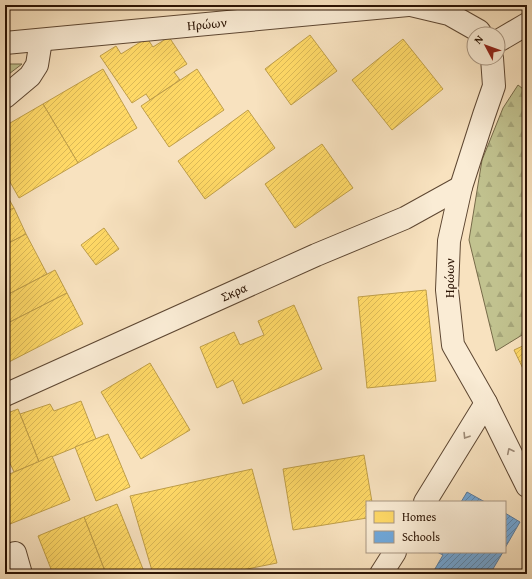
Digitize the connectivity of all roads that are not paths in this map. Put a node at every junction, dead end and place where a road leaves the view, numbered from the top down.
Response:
1 (410, 5) edge
2 (527, 24) edge
3 (470, 26) edge
4 (506, 36) edge
5 (40, 40) junction
6 (5, 42) edge
7 (493, 66) edge
8 (5, 98) edge
9 (461, 187) junction
10 (5, 395) edge
11 (486, 403) junction
12 (527, 486) edge
13 (427, 501) edge
14 (16, 553) dead end
15 (394, 553) edge
16 (21, 574) edge
17 (381, 574) edge

1 - 3 street, Ηρώων
1 - 5 street, Ηρώων
2 - 4 street
5 - 6 street, Ηρώων
5 - 8 street
7 - 9 street, Ηρώων
9 - 10 street, Σκρα
9 - 11 street, Ηρώων
12 -> 11 street, Ηρώων
11 -> 13 street
14 - 16 street
15 - 17 street

